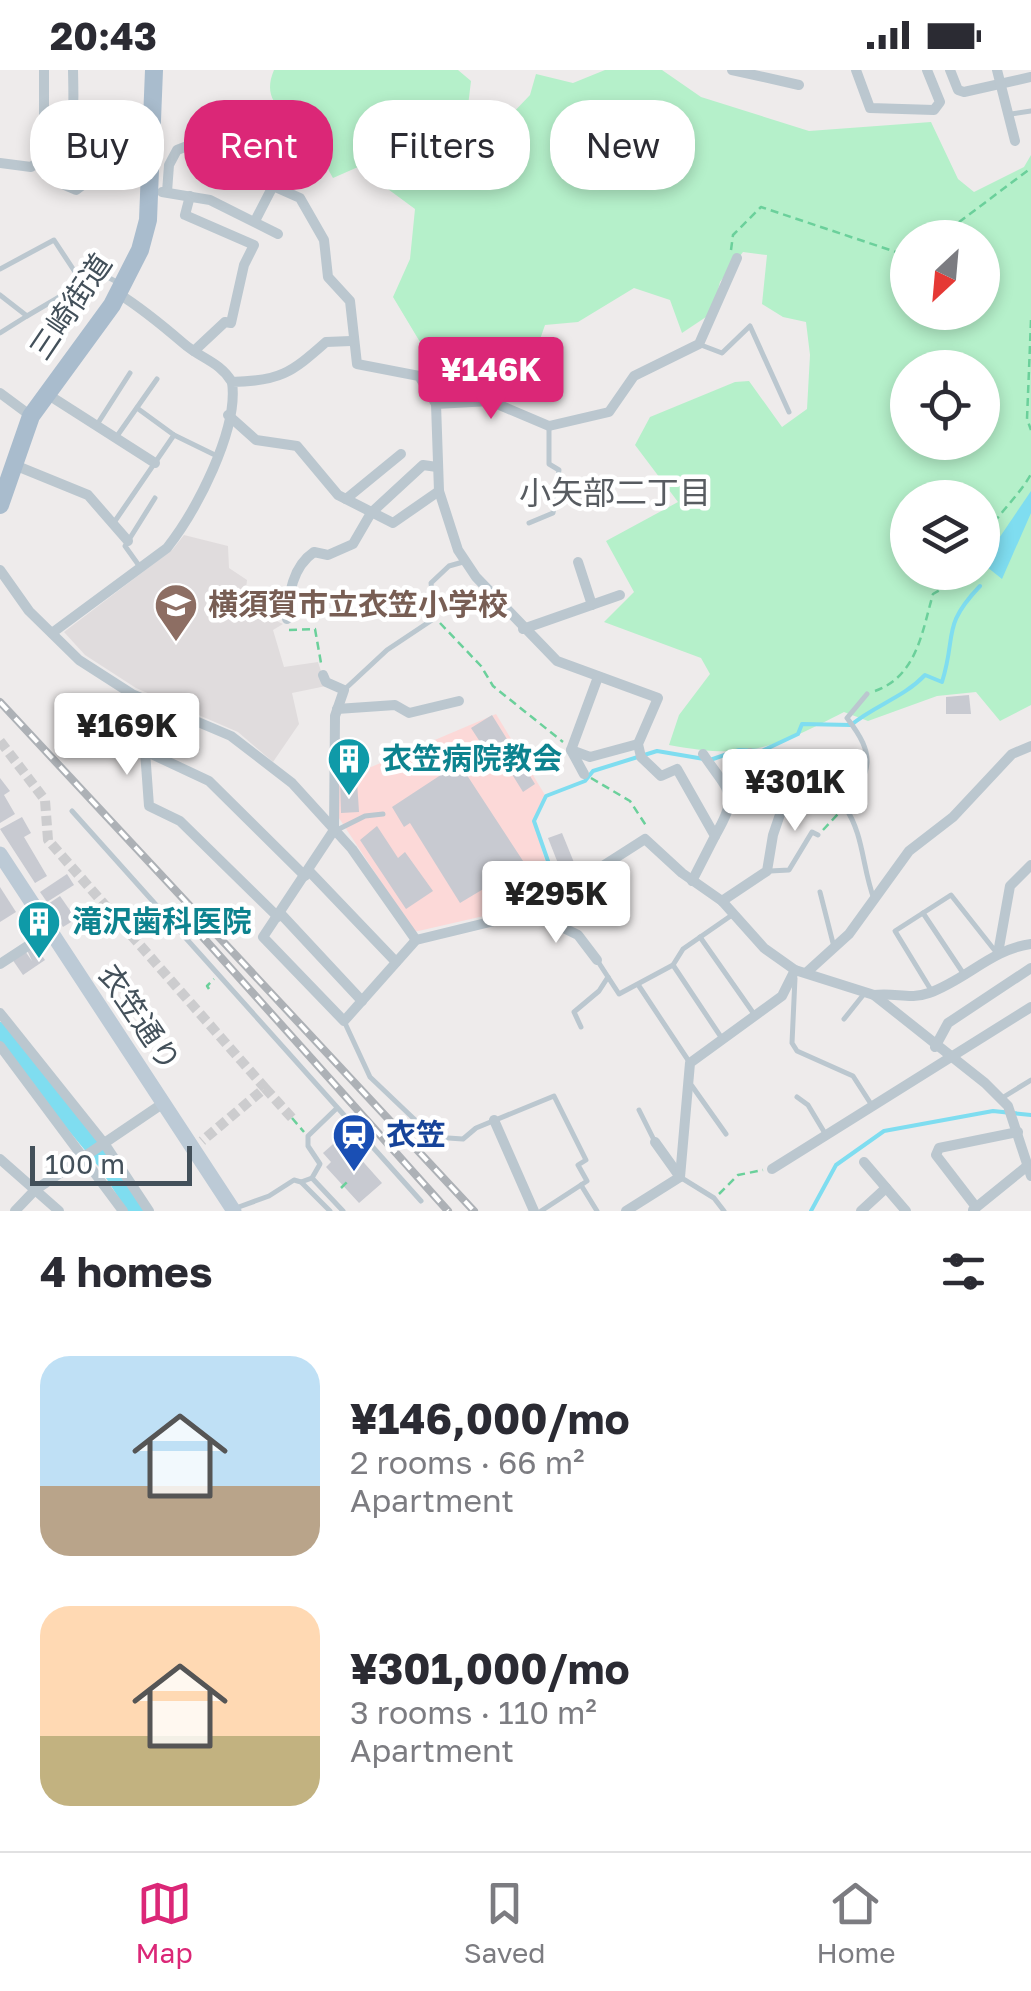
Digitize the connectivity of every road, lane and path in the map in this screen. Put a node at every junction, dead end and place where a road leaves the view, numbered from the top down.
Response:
1 (44, 70) edge
2 (73, 70) edge
3 (154, 70) edge
4 (732, 70) edge
5 (856, 70) edge
6 (927, 70) edge
7 (950, 70) edge
8 (997, 70) edge
9 (1031, 77) edge
10 (1000, 84) junction
11 (799, 85) dead end
12 (44, 100) edge
13 (74, 100) edge
14 (155, 100) edge
15 (1031, 110) edge
16 (1008, 114) junction
17 (1015, 141) dead end
18 (184, 147) edge
19 (0, 163) edge
20 (30, 167) edge
21 (1031, 168) edge
22 (164, 172) edge
23 (164, 188) edge
24 (155, 190) edge
25 (271, 190) edge
26 (282, 190) edge
27 (190, 196) junction
28 (962, 220) edge
29 (255, 221) junction
30 (278, 234) dead end
31 (890, 250) edge
32 (737, 258) dead end
33 (0, 269) edge
34 (80, 278) junction
35 (729, 278) junction
36 (122, 290) junction
37 (0, 295) edge
38 (26, 316) junction
39 (1031, 320) edge
40 (0, 333) edge
41 (351, 342) junction
42 (698, 344) junction
43 (194, 350) junction
44 (130, 374) dead end
45 (157, 379) dead end
46 (232, 382) junction
47 (45, 393) junction
48 (0, 394) edge
49 (436, 404) junction
50 (137, 408) junction
51 (789, 412) dead end
52 (228, 415) junction
53 (31, 416) junction
54 (98, 423) junction
55 (549, 426) junction
56 (1031, 430) edge
57 (174, 435) junction
58 (118, 436) junction
59 (401, 454) dead end
60 (217, 456) junction
61 (155, 463) junction
62 (12, 464) junction
63 (436, 468) junction
64 (1031, 474) edge
65 (439, 492) junction
66 (155, 498) dead end
67 (346, 498) junction
68 (0, 502) edge
69 (372, 513) junction
70 (1000, 517) edge
71 (529, 523) dead end
72 (113, 524) junction
73 (128, 541) junction
74 (466, 562) junction
75 (578, 562) dead end
76 (140, 567) junction
77 (0, 570) edge
78 (942, 590) edge
79 (620, 594) dead end
80 (592, 605) junction
81 (287, 618) joint
82 (435, 618) junction
83 (524, 629) junction
84 (52, 634) junction
85 (323, 675) joint
86 (598, 677) junction
87 (344, 690) junction
88 (868, 694) joint
89 (459, 701) dead end
90 (161, 704) junction
91 (337, 709) junction
92 (638, 744) junction
93 (1031, 746) edge
94 (572, 750) junction
95 (145, 751) junction
96 (704, 754) dead end
97 (750, 754) dead end
98 (584, 774) joint
99 (845, 807) junction
100 (72, 812) dead end
101 (383, 814) dead end
102 (334, 830) junction
103 (818, 835) joint
104 (715, 836) junction
105 (645, 839) junction
106 (0, 854) edge
107 (1031, 865) edge
108 (767, 871) junction
109 (307, 873) junction
110 (692, 881) junction
111 (820, 892) dead end
112 (875, 900) junction
113 (722, 901) junction
114 (531, 912) junction
115 (735, 913) junction
116 (923, 913) junction
117 (279, 915) junction
118 (49, 932) junction
119 (700, 937) junction
120 (416, 940) junction
121 (1031, 944) edge
122 (834, 950) junction
123 (998, 954) junction
124 (597, 960) joint
125 (396, 962) junction
126 (0, 964) edge
127 (673, 966) junction
128 (1031, 968) edge
129 (800, 972) junction
130 (218, 975) junction
131 (965, 976) junction
132 (608, 977) junction
133 (638, 985) junction
134 (209, 988) dead end
135 (932, 992) junction
136 (870, 993) junction
137 (362, 1001) junction
138 (1031, 1006) edge
139 (0, 1013) edge
140 (756, 1017) junction
141 (844, 1019) dead end
142 (344, 1021) junction
143 (581, 1027) dead end
144 (723, 1040) junction
145 (0, 1046) edge
146 (935, 1047) junction
147 (950, 1058) junction
148 (690, 1063) junction
149 (1031, 1080) edge
150 (690, 1084) junction
151 (796, 1097) dead end
152 (1002, 1098) junction
153 (162, 1104) junction
154 (872, 1106) junction
155 (337, 1108) junction
156 (639, 1110) dead end
157 (292, 1118) tunnel mouth
158 (1031, 1118) edge
159 (494, 1120) junction
160 (1017, 1126) junction
161 (726, 1134) dead end
162 (826, 1135) junction
163 (308, 1136) junction
164 (655, 1142) joint
165 (104, 1143) junction
166 (86, 1156) junction
167 (0, 1159) edge
168 (864, 1162) dead end
169 (772, 1168) joint
170 (1028, 1171) edge
171 (680, 1177) junction
172 (312, 1178) junction
173 (350, 1180) dead end
174 (301, 1182) junction
175 (581, 1185) junction
176 (342, 1188) dead end
177 (886, 1188) junction
178 (35, 1190) junction
179 (714, 1198) junction
180 (421, 1201) dead end
181 (974, 1209) edge
182 (234, 1210) edge
183 (15, 1211) edge
184 (59, 1211) edge
185 (123, 1211) edge
186 (149, 1211) edge
187 (330, 1211) edge
188 (344, 1211) edge
189 (538, 1211) edge
190 (597, 1211) edge
191 (626, 1211) edge
192 (724, 1211) edge
193 (861, 1211) edge
194 (906, 1211) edge

1 - 12 street
2 - 13 street
3 - 14 main road, 三崎街道
4 - 11 street
5 - 6 street
7 - 10 street
8 - 10 street
9 - 10 street
10 - 16 street
15 - 16 lane
16 - 17 street
18 - 22 street
19 - 20 street
21 - 28 path
23 - 27 street
24 - 36 main road, 三崎街道
25 - 29 street
26 - 41 street
27 - 29 street
27 - 43 street
29 - 30 street
31 - 35 path
32 - 35 street
33 - 34 lane
34 - 36 lane
34 - 38 lane
35 - 42 street
36 - 43 street
36 - 47 main road, 三崎街道
37 - 38 lane
38 - 40 lane
39 - 56 path
41 - 46 street
41 - 49 street
42 - 51 lane
42 - 55 street
43 - 46 street
44 - 54 lane
45 - 50 lane
46 - 52 street
47 - 53 main road, 三崎街道
47 - 54 street
48 - 53 street
49 - 55 street
49 - 63 street
50 - 57 lane
50 - 58 lane
52 - 60 street
52 - 67 street
53 - 62 main road, 三崎街道
54 - 58 street
55 - 71 lane
57 - 60 lane
57 - 61 lane
58 - 61 street
59 - 67 street
60 - 76 street
61 - 72 lane
62 - 68 main road, 三崎街道
62 - 72 street
63 - 65 street
63 - 69 street
64 - 70 path
65 - 69 street
65 - 74 street
66 - 73 lane
67 - 69 street
69 - 81 street
72 - 73 street
73 - 76 lane
74 - 82 lane
74 - 83 street
75 - 80 street
76 - 84 street
77 - 84 street
78 - 88 path
79 - 80 street
80 - 83 street
81 - 85 path
82 - 87 lane
82 - 94 path
83 - 86 street
84 - 90 street
85 - 87 street
86 - 92 street
86 - 94 street
87 - 91 street
88 - 99 lane
89 - 91 street
90 - 95 street
90 - 102 street
91 - 102 street
92 - 94 street
92 - 104 street
93 - 112 street
94 - 98 street
95 - 109 street
95 - 117 street
96 - 104 street
97 - 108 street
98 - 105 path
99 - 103 path
99 - 112 lane
100 - 130 lane
101 - 102 lane
102 - 109 street
102 - 120 street
103 - 108 lane
104 - 110 street
105 - 110 street
105 - 114 street
106 - 118 street, 衣笠通り
107 - 123 street
108 - 113 street
109 - 117 street
109 - 125 street
110 - 113 street
111 - 122 lane
112 - 122 street
113 - 115 street
114 - 120 street
114 - 124 street
115 - 119 lane
115 - 129 street
116 - 123 lane
116 - 131 lane
116 - 135 lane
117 - 137 street
117 - 142 street
118 - 126 street
118 - 153 street, 衣笠通り
119 - 127 lane
119 - 140 lane
120 - 125 street
121 - 123 street
122 - 129 street
123 - 131 street
124 - 132 lane
125 - 137 street
127 - 133 lane
127 - 144 lane
128 - 146 street
129 - 136 street
129 - 140 street
129 - 154 lane
130 - 134 path
130 - 155 lane
131 - 135 street
132 - 133 lane
132 - 143 lane
133 - 148 lane
135 - 136 street
136 - 141 lane
136 - 146 street
137 - 142 street
138 - 147 street
139 - 165 street
140 - 144 street
142 - 159 lane
144 - 148 street
145 - 166 street
146 - 147 street
147 - 152 street
147 - 154 street
148 - 150 street
149 - 152 lane
150 - 161 lane
150 - 171 street
151 - 162 lane
152 - 160 street
153 - 165 street
153 - 182 street, 衣笠通り
154 - 162 street
155 - 163 lane
155 - 180 lane
156 - 164 lane
157 - 163 path
158 - 160 street
159 - 175 lane
159 - 189 street
160 - 170 street
160 - 181 street
162 - 169 street
163 - 172 lane
164 - 171 street
165 - 166 street
165 - 186 street
166 - 178 street
166 - 185 street
167 - 178 street
168 - 177 street
169 - 179 path
170 - 181 street
171 - 179 lane
171 - 191 street
172 - 174 lane
172 - 188 lane
173 - 176 path
174 - 182 lane
174 - 187 lane
175 - 189 lane
175 - 190 lane
177 - 193 street
177 - 194 street
178 - 183 street
178 - 184 street
179 - 192 lane

